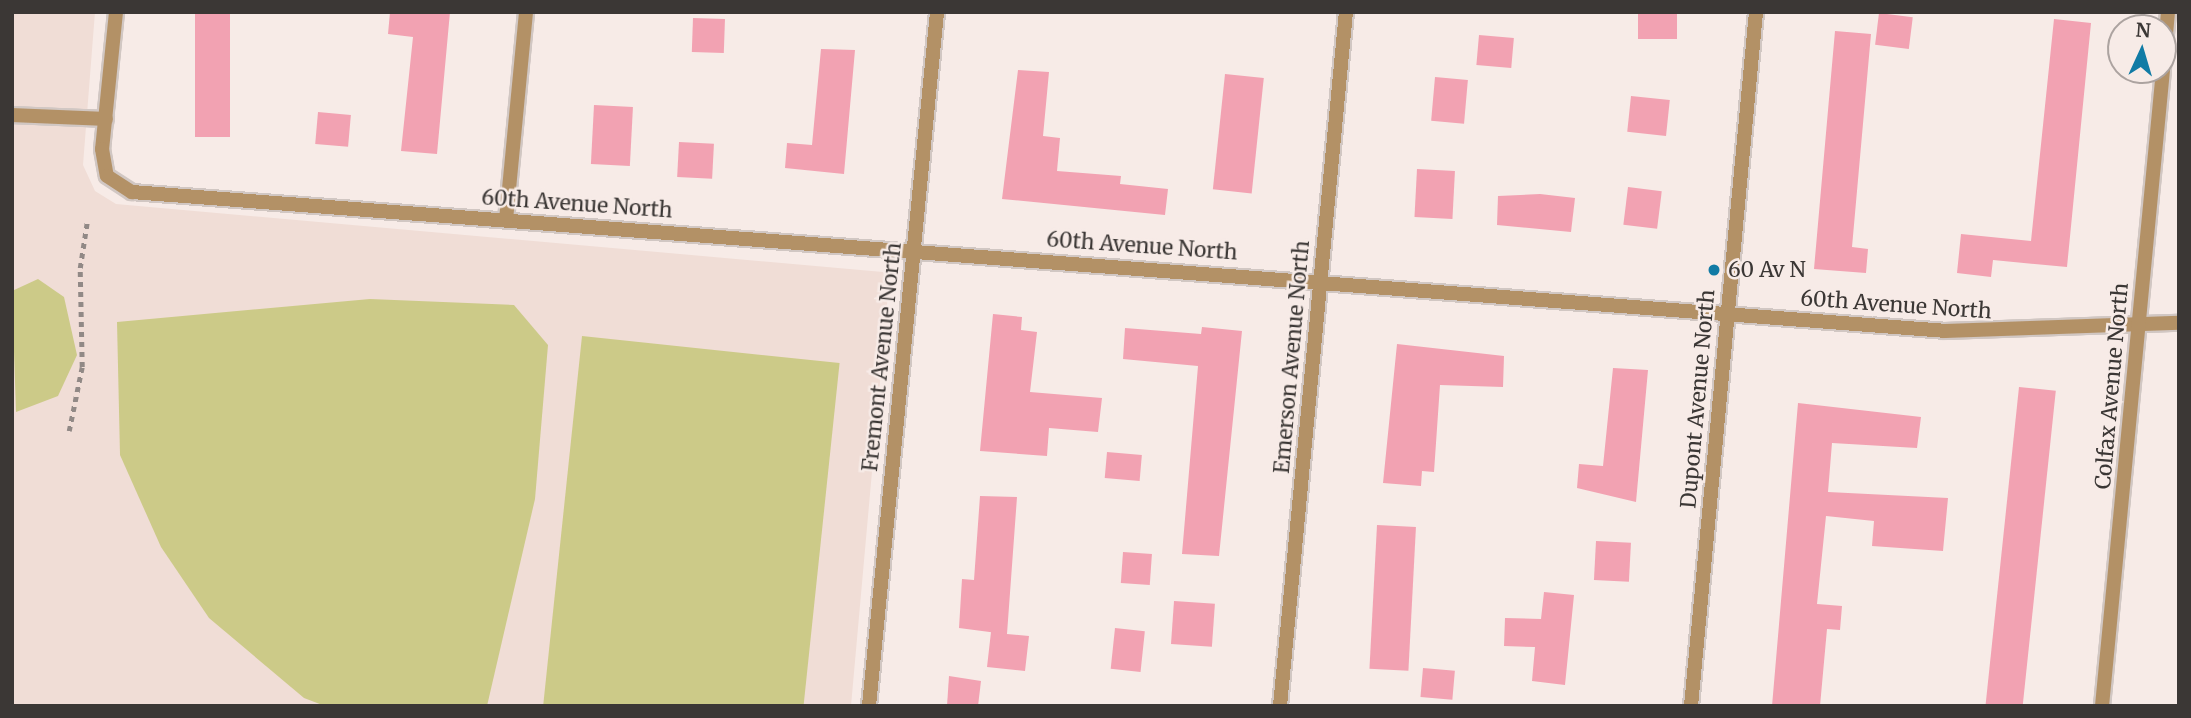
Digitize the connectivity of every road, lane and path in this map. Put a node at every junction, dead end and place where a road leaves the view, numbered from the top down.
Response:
1 (116, 12) edge
2 (526, 12) edge
3 (937, 12) edge
4 (1346, 12) edge
5 (1756, 12) edge
6 (2162, 84) edge
7 (12, 115) edge
8 (106, 119) junction
9 (506, 220) junction
10 (87, 222) dead end
11 (913, 251) junction
12 (1321, 280) junction
13 (1727, 314) junction
14 (2139, 323) junction
15 (2179, 323) edge
16 (69, 431) dead end
17 (869, 706) edge
18 (1280, 706) edge
19 (1690, 706) edge
20 (2102, 706) edge

1 - 8 street
2 - 9 street
3 - 11 street, Fremont Avenue North
4 - 12 street, Emerson Avenue North
5 - 13 street, Dupont Avenue North
6 - 14 street, Colfax Avenue North
7 - 8 street
8 - 9 street, 60th Avenue North
9 - 11 street, 60th Avenue North
10 - 16 path
11 - 12 street, 60th Avenue North
11 - 17 street, Fremont Avenue North
12 - 13 street, 60th Avenue North
12 - 18 street, Emerson Avenue North
13 - 14 street, 60th Avenue North
13 - 19 street, Dupont Avenue North
14 - 15 street, 60th Avenue North
14 - 20 street, Colfax Avenue North

